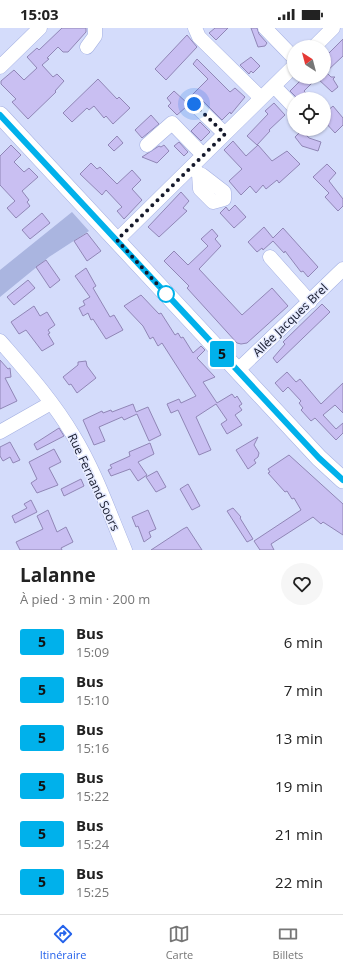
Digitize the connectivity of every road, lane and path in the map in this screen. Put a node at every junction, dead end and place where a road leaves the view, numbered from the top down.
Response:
1 (40, 28) edge
2 (95, 28) edge
3 (195, 28) edge
4 (265, 28) edge
5 (333, 28) edge
6 (321, 40) edge
7 (87, 47) dead end
8 (287, 51) edge
9 (0, 68) edge
10 (287, 73) edge
11 (274, 86) junction
12 (261, 98) junction
13 (287, 100) edge
14 (194, 104) dead end
15 (0, 115) edge
16 (225, 134) junction
17 (147, 145) dead end
18 (204, 155) junction
19 (117, 240) junction
20 (270, 257) dead end
21 (343, 269) edge
22 (310, 302) junction
23 (0, 341) edge
24 (238, 370) junction
25 (51, 403) junction
26 (0, 432) edge
27 (343, 480) edge
28 (125, 550) edge

1 - 9 street
2 - 7 street
3 - 12 street
4 - 8 street
5 - 6 street
10 - 11 street
11 - 12 street
11 - 13 street
12 - 16 street
14 - 16 street
15 - 19 main road
16 - 18 street
17 - 18 street
18 - 19 street
19 - 24 main road
20 - 22 street
21 - 22 street, Allée Jacques Brel
22 - 24 street, Allée Jacques Brel
23 - 25 street, Rue Fernand Soors
24 - 27 main road
25 - 26 street
25 - 28 street, Rue Fernand Soors

